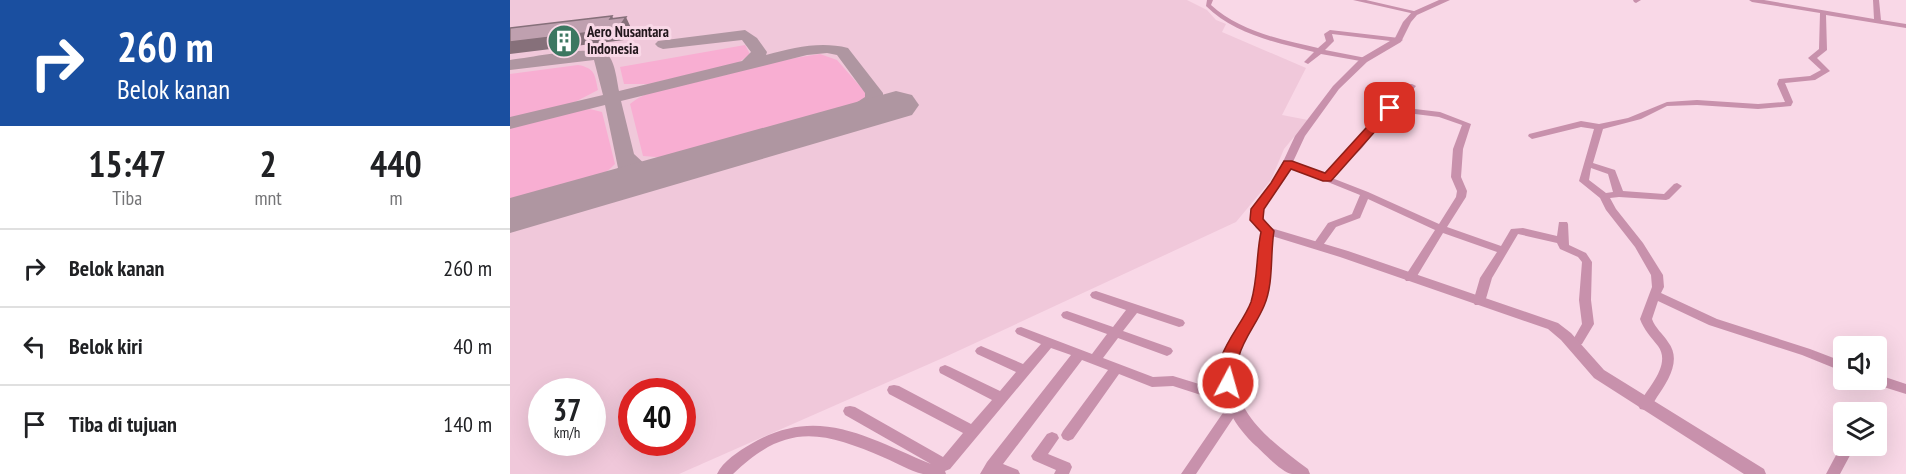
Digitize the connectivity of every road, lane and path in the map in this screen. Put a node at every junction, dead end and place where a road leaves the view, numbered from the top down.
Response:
1 (1210, 0) edge
2 (1356, 0) edge
3 (1446, 0) edge
4 (1752, 0) edge
5 (1876, 0) edge
6 (1415, 12) junction
7 (1823, 14) junction
8 (1878, 20) junction
9 (1906, 26) edge
10 (1399, 40) junction
11 (1320, 51) junction
12 (1363, 60) junction
13 (1308, 62) dead end
14 (1412, 86) dead end
15 (1393, 107) junction
16 (1599, 127) junction
17 (1532, 136) dead end
18 (1288, 164) junction
19 (1588, 164) junction
20 (1327, 178) junction
21 (1677, 186) dead end
22 (1365, 194) junction
23 (1619, 194) junction
24 (1604, 196) junction
25 (1563, 224) dead end
26 (1441, 229) junction
27 (1268, 231) junction
28 (1562, 241) junction
29 (1317, 246) junction
30 (1503, 250) junction
31 (1410, 278) junction
32 (1096, 295) dead end
33 (1654, 295) junction
34 (1479, 302) junction
35 (1134, 308) junction
36 (1067, 315) dead end
37 (1179, 323) dead end
38 (1021, 332) dead end
39 (1115, 333) junction
40 (1049, 342) junction
41 (1572, 343) junction
42 (981, 351) dead end
43 (1167, 351) dead end
44 (1079, 354) junction
45 (1094, 360) junction
46 (1833, 363) edge
47 (1116, 368) junction
48 (945, 370) dead end
49 (1025, 370) junction
50 (1887, 383) edge
51 (1906, 389) edge
52 (894, 390) dead end
53 (1002, 398) junction
54 (1232, 403) junction
55 (1645, 405) junction
56 (850, 411) dead end
57 (973, 432) junction
58 (1068, 435) dead end
59 (1052, 438) dead end
60 (1843, 456) edge
61 (989, 470) edge
62 (724, 474) edge
63 (939, 474) edge
64 (1013, 474) edge
65 (1061, 474) edge
66 (1188, 474) edge
67 (1302, 474) edge
68 (1758, 474) edge
69 (1833, 474) edge

1 - 11 street
2 - 6 street
3 - 6 street
4 - 7 street
5 - 8 street
6 - 10 street
7 - 8 street
7 - 16 street
8 - 9 street
10 - 11 street
10 - 12 street
11 - 12 street
11 - 13 street
12 - 18 street
14 - 15 street
15 - 20 street
15 - 26 street
16 - 17 street
16 - 19 street
18 - 20 street
18 - 27 street
19 - 23 street
19 - 24 street
20 - 22 street
21 - 23 street
22 - 26 street
22 - 29 street
23 - 24 street
24 - 33 street
25 - 28 street
26 - 30 street
26 - 31 street
27 - 29 street
27 - 54 street
28 - 30 street
28 - 41 street
29 - 31 street
30 - 34 street
31 - 34 street
32 - 35 street
33 - 46 street
33 - 55 street
34 - 41 street
35 - 37 street
35 - 39 street
36 - 39 street
38 - 40 street
39 - 43 street
39 - 45 street
40 - 44 street
40 - 49 street
41 - 55 street
42 - 49 street
44 - 45 street
44 - 61 street
45 - 47 street
47 - 54 street
47 - 58 street
48 - 53 street
49 - 53 street
50 - 51 street
52 - 57 street
53 - 57 street
54 - 66 street
54 - 67 street
55 - 68 street
56 - 57 street
59 - 65 street
60 - 69 street
61 - 64 street
62 - 63 street

